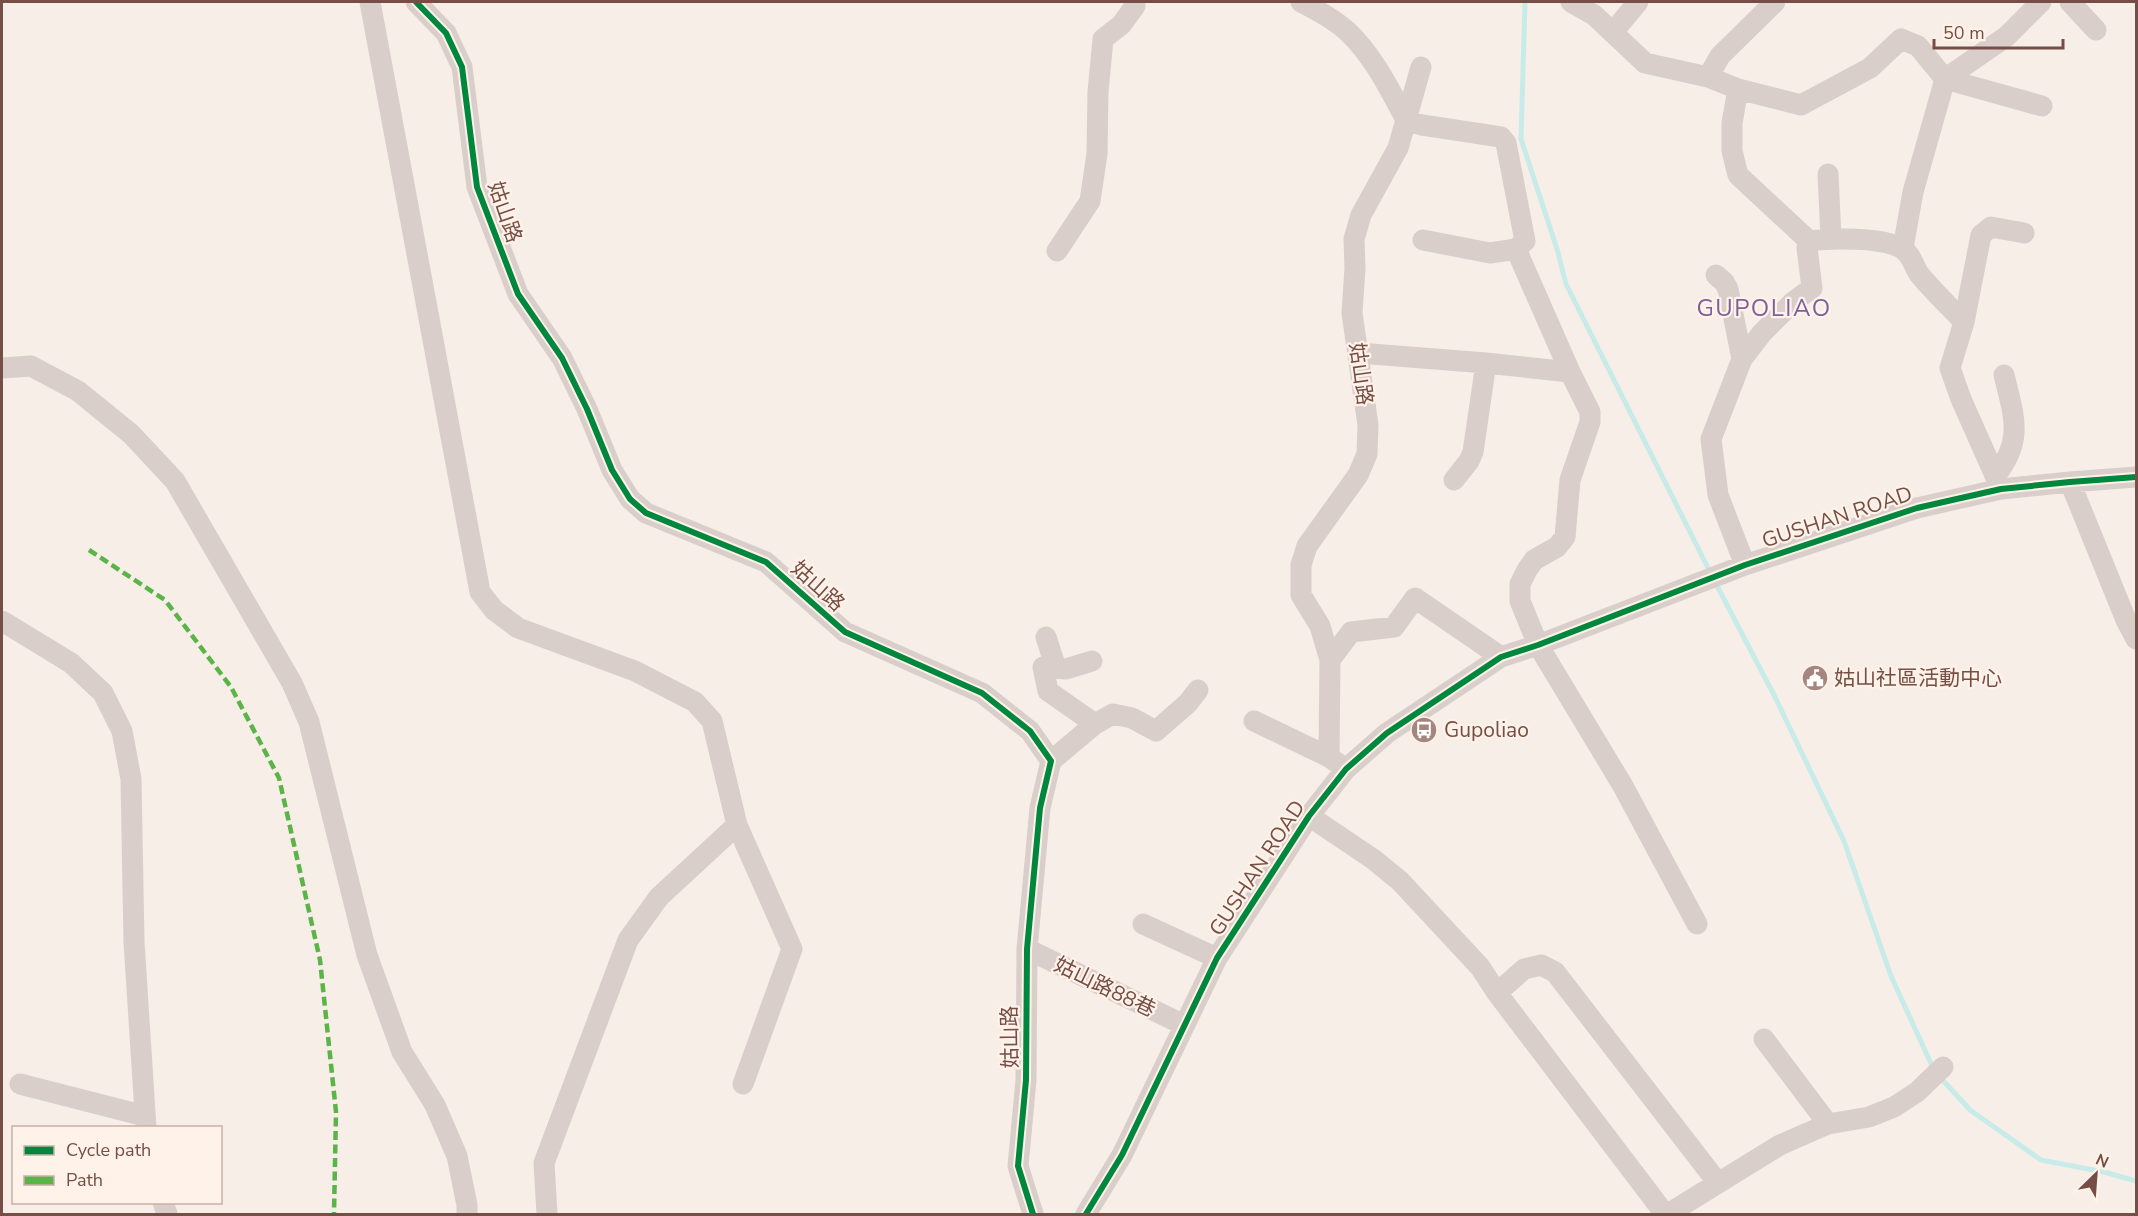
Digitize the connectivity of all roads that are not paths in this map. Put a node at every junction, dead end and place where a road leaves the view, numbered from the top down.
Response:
1 (370, 2) edge
2 (416, 2) edge
3 (1134, 2) edge
4 (1300, 2) edge
5 (1571, 2) edge
6 (1638, 2) edge
7 (1775, 2) edge
8 (2041, 2) edge
9 (2070, 2) edge
10 (2096, 30) dead end
11 (1613, 32) junction
12 (1421, 67) dead end
13 (1708, 77) junction
14 (1945, 79) junction
15 (1738, 89) junction
16 (2042, 106) dead end
17 (1406, 120) junction
18 (1827, 174) dead end
19 (2024, 234) dead end
20 (1831, 238) junction
21 (1423, 240) dead end
22 (1809, 241) junction
23 (1903, 248) junction
24 (1516, 249) junction
25 (1057, 250) dead end
26 (1716, 275) dead end
27 (1964, 322) junction
28 (1359, 353) junction
29 (1742, 359) junction
30 (1486, 363) junction
31 (2, 368) edge
32 (1570, 372) junction
33 (2004, 375) dead end
34 (2136, 477) edge
35 (1454, 480) dead end
36 (2070, 482) junction
37 (1998, 483) junction
38 (1736, 568) junction
39 (2, 621) edge
40 (1046, 637) dead end
41 (2136, 639) edge
42 (1538, 645) junction
43 (1501, 657) junction
44 (1330, 660) junction
45 (1092, 661) dead end
46 (1056, 668) junction
47 (1198, 690) dead end
48 (1254, 721) dead end
49 (1095, 723) junction
50 (1051, 761) junction
51 (1337, 763) junction
52 (1309, 816) junction
53 (737, 825) junction
54 (1143, 924) dead end
55 (1697, 924) dead end
56 (1027, 950) junction
57 (1217, 958) junction
58 (1497, 993) junction
59 (1184, 1025) junction
60 (1764, 1038) dead end
61 (1943, 1067) dead end
62 (20, 1084) dead end
63 (743, 1084) dead end
64 (145, 1122) edge
65 (1828, 1124) junction
66 (1718, 1183) junction
67 (467, 1215) edge
68 (547, 1215) edge
69 (1033, 1215) edge
70 (1086, 1215) edge
71 (1666, 1215) edge

1 - 53 street
2 - 50 street, 姑山路
3 - 25 street
4 - 17 street
5 - 11 street
6 - 11 street
7 - 13 street
8 - 14 street
9 - 10 street
11 - 13 street
12 - 17 street, 姑山路
13 - 15 street
14 - 15 street
14 - 16 street
14 - 23 street
15 - 22 street
17 - 24 street
17 - 28 street, 姑山路
18 - 20 street
19 - 27 street
20 - 22 street
20 - 23 street
21 - 24 street
22 - 29 street
23 - 27 street
24 - 32 street
26 - 29 street
27 - 37 street
28 - 30 street
28 - 44 street, 姑山路
29 - 38 street
30 - 32 street
30 - 35 street
31 - 67 street
32 - 42 street
33 - 37 street
34 - 36 street, GUSHAN ROAD
36 - 37 street, GUSHAN ROAD
36 - 41 street
37 - 38 street, GUSHAN ROAD
38 - 42 street, GUSHAN ROAD
39 - 64 street
40 - 46 street
42 - 43 street, GUSHAN ROAD
42 - 55 street
43 - 44 street
43 - 51 street, GUSHAN ROAD
44 - 51 street, 姑山路
45 - 46 street
46 - 49 street
47 - 49 street
48 - 51 street
49 - 50 street
50 - 56 street, 姑山路
51 - 52 street, GUSHAN ROAD
52 - 57 street, GUSHAN ROAD
52 - 58 street
53 - 63 street
53 - 68 street
54 - 57 street
56 - 59 street, 姑山路88巷
56 - 69 street, 姑山路
57 - 59 street, GUSHAN ROAD
58 - 66 street
58 - 71 street
59 - 70 street, GUSHAN ROAD
60 - 65 street
61 - 65 street
62 - 64 street
65 - 66 street
66 - 71 street

